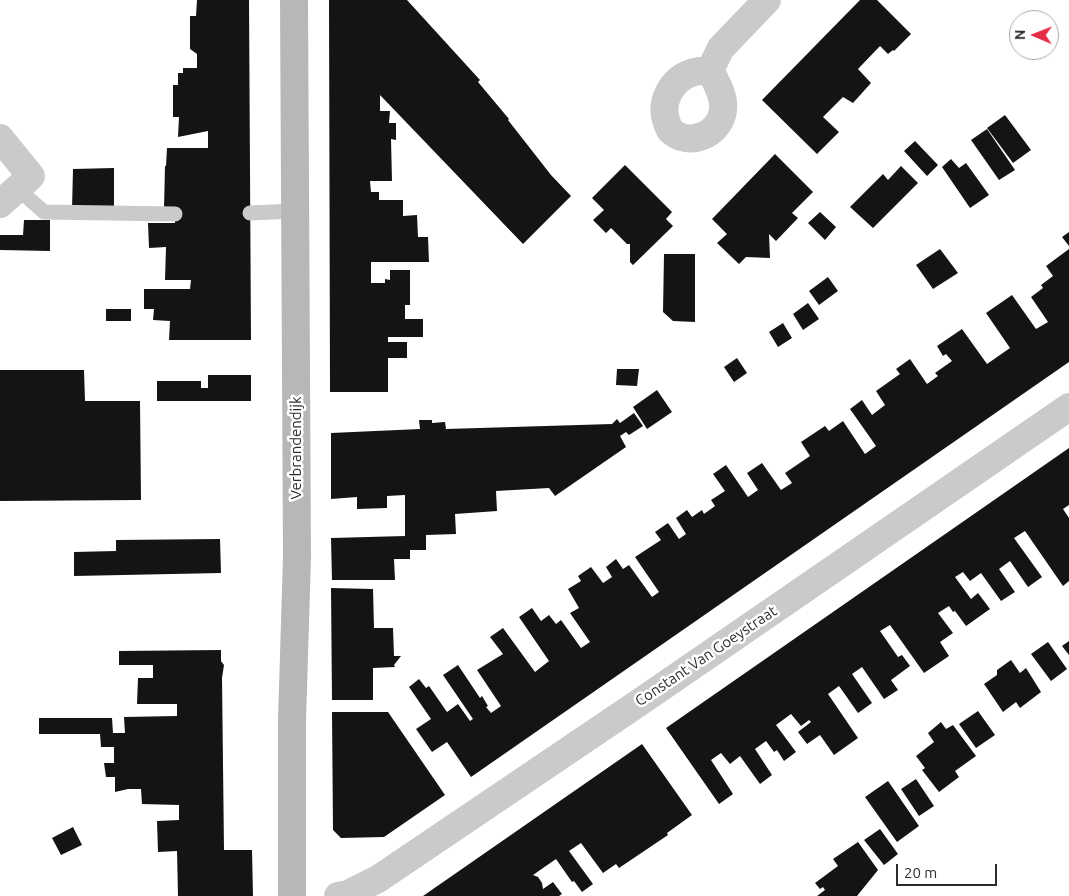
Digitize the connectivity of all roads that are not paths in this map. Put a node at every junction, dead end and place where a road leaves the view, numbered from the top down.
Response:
1 (294, 0) edge
2 (767, 0) edge
3 (710, 70) dead end
4 (0, 138) edge
5 (9, 196) edge
6 (295, 211) junction
7 (250, 213) dead end
8 (175, 214) dead end
9 (1069, 407) edge
10 (292, 896) edge
11 (338, 896) edge

1 - 6 main road, Verbrandendijk
2 - 3 street
4 - 5 street
5 - 8 lane
6 - 7 lane
6 - 10 main road, Verbrandendijk
9 - 11 street, Constant Van Goeystraat

